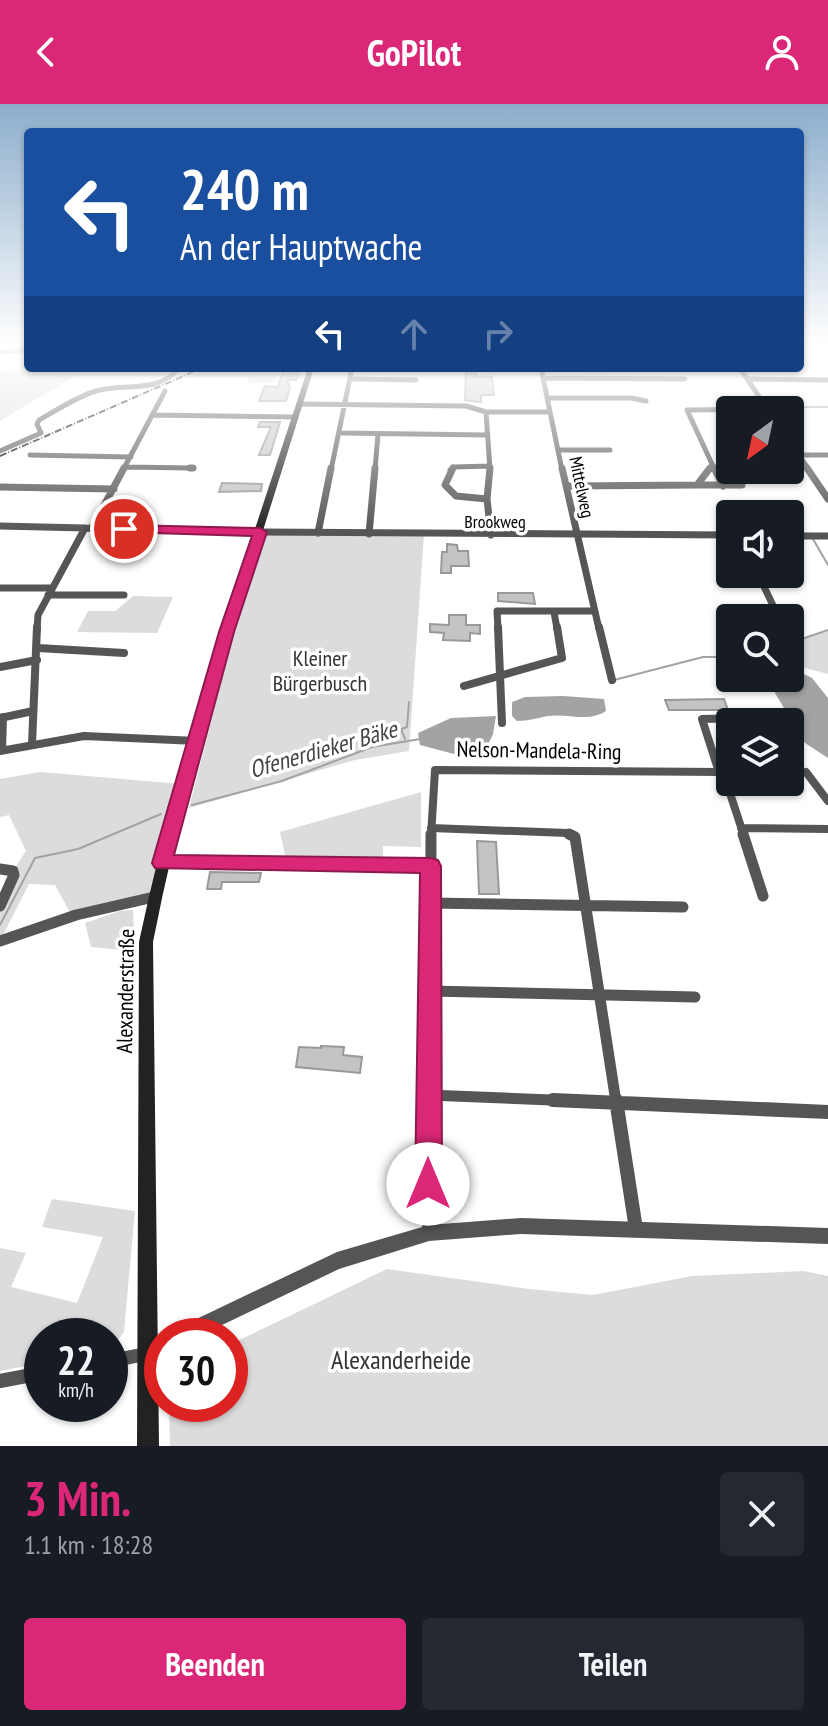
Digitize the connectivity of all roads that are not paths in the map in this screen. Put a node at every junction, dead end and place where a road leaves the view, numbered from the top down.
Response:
1 (61, 409) edge
2 (156, 409) edge
3 (298, 409) edge
4 (344, 409) edge
5 (475, 409) edge
6 (549, 409) edge
7 (716, 410) edge
8 (486, 412) junction
9 (550, 412) junction
10 (153, 415) junction
11 (296, 417) junction
12 (341, 433) junction
13 (378, 434) junction
14 (488, 435) junction
15 (558, 450) junction
16 (0, 451) edge
17 (614, 451) dead end
18 (30, 455) dead end
19 (804, 455) edge
20 (828, 455) edge
21 (131, 457) junction
22 (804, 463) edge
23 (712, 464) junction
24 (490, 466) junction
25 (125, 467) junction
26 (193, 468) dead end
27 (697, 485) junction
28 (742, 485) dead end
29 (566, 486) junction
30 (723, 486) junction
31 (0, 487) edge
32 (114, 489) junction
33 (487, 499) junction
34 (828, 499) edge
35 (0, 526) edge
36 (88, 528) junction
37 (260, 532) junction
38 (318, 533) junction
39 (369, 534) junction
40 (491, 535) junction
41 (576, 535) junction
42 (716, 535) edge
43 (804, 536) edge
44 (828, 536) edge
45 (0, 588) edge
46 (50, 591) junction
47 (124, 595) dead end
48 (594, 611) junction
49 (554, 612) junction
50 (38, 648) junction
51 (124, 653) dead end
52 (37, 660) junction
53 (0, 667) edge
54 (500, 676) junction
55 (612, 680) dead end
56 (464, 686) dead end
57 (33, 711) junction
58 (2, 717) edge
59 (716, 719) edge
60 (502, 723) dead end
61 (197, 741) junction
62 (32, 744) junction
63 (1, 751) edge
64 (716, 758) edge
65 (716, 772) edge
66 (806, 772) dead end
67 (730, 796) edge
68 (828, 801) edge
69 (431, 828) junction
70 (741, 828) junction
71 (828, 829) edge
72 (162, 863) junction
73 (431, 866) junction
74 (0, 869) edge
75 (763, 896) dead end
76 (154, 897) junction
77 (430, 903) junction
78 (0, 906) edge
79 (586, 906) junction
80 (683, 907) dead end
81 (0, 941) edge
82 (429, 991) junction
83 (600, 996) junction
84 (695, 997) dead end
85 (428, 1095) junction
86 (617, 1105) junction
87 (828, 1112) edge
88 (636, 1229) junction
89 (429, 1233) junction
90 (828, 1236) edge
91 (146, 1318) edge
92 (217, 1318) edge
93 (24, 1376) edge
94 (0, 1381) edge
95 (147, 1422) edge
96 (148, 1446) edge

1 - 16 street
2 - 10 street
3 - 11 main road, Alexanderstraße
4 - 12 street
5 - 8 street
6 - 9 street, Mittelweg
7 - 23 street
8 - 9 street
8 - 14 street
9 - 15 street, Mittelweg
10 - 11 street
10 - 21 street
11 - 37 main road, Alexanderstraße
12 - 13 street
12 - 38 street
13 - 14 street
13 - 39 street
14 - 24 street
15 - 17 street
15 - 29 street, Mittelweg
18 - 21 street
19 - 20 street
21 - 25 street
22 - 34 street
23 - 27 street
23 - 30 street
24 - 33 street
24 - 33 street
25 - 26 street
25 - 32 street
27 - 29 street
27 - 30 street
28 - 30 street
29 - 41 street, Mittelweg
31 - 32 street
32 - 36 street
33 - 40 street
35 - 36 street, Brookweg
36 - 37 street, Brookweg
36 - 46 street
37 - 38 street, Brookweg
37 - 61 main road, Alexanderstraße
38 - 39 street, Brookweg
39 - 40 street, Brookweg
40 - 41 street, Brookweg
41 - 42 street, Brookweg
41 - 48 street, Mittelweg
43 - 44 street
45 - 46 street
46 - 47 street
46 - 50 street
48 - 49 street
48 - 55 street, Mittelweg
49 - 54 street
49 - 54 street
50 - 51 street
50 - 52 street
52 - 53 street
52 - 57 street
54 - 56 street
54 - 60 street
57 - 58 street
57 - 62 street
58 - 63 street
59 - 64 street
61 - 62 street
61 - 72 main road, Alexanderstraße
62 - 63 street
65 - 69 street, Nelson-Mandela-Ring
66 - 68 street
67 - 70 street
69 - 73 street, Nelson-Mandela-Ring
69 - 79 street
70 - 71 street
70 - 75 street
72 - 73 street
72 - 76 main road, Alexanderstraße
73 - 77 street, Nelson-Mandela-Ring
74 - 78 street
76 - 81 street
76 - 91 main road, Alexanderstraße
77 - 79 street
77 - 82 street, Nelson-Mandela-Ring
79 - 80 street
79 - 83 street
82 - 83 street
82 - 85 street, Nelson-Mandela-Ring
83 - 84 street
83 - 86 street
85 - 86 street
85 - 89 street, Nelson-Mandela-Ring
86 - 87 street
86 - 88 street
88 - 89 street
88 - 90 street
89 - 92 street
93 - 94 street
95 - 96 main road, Alexanderstraße

